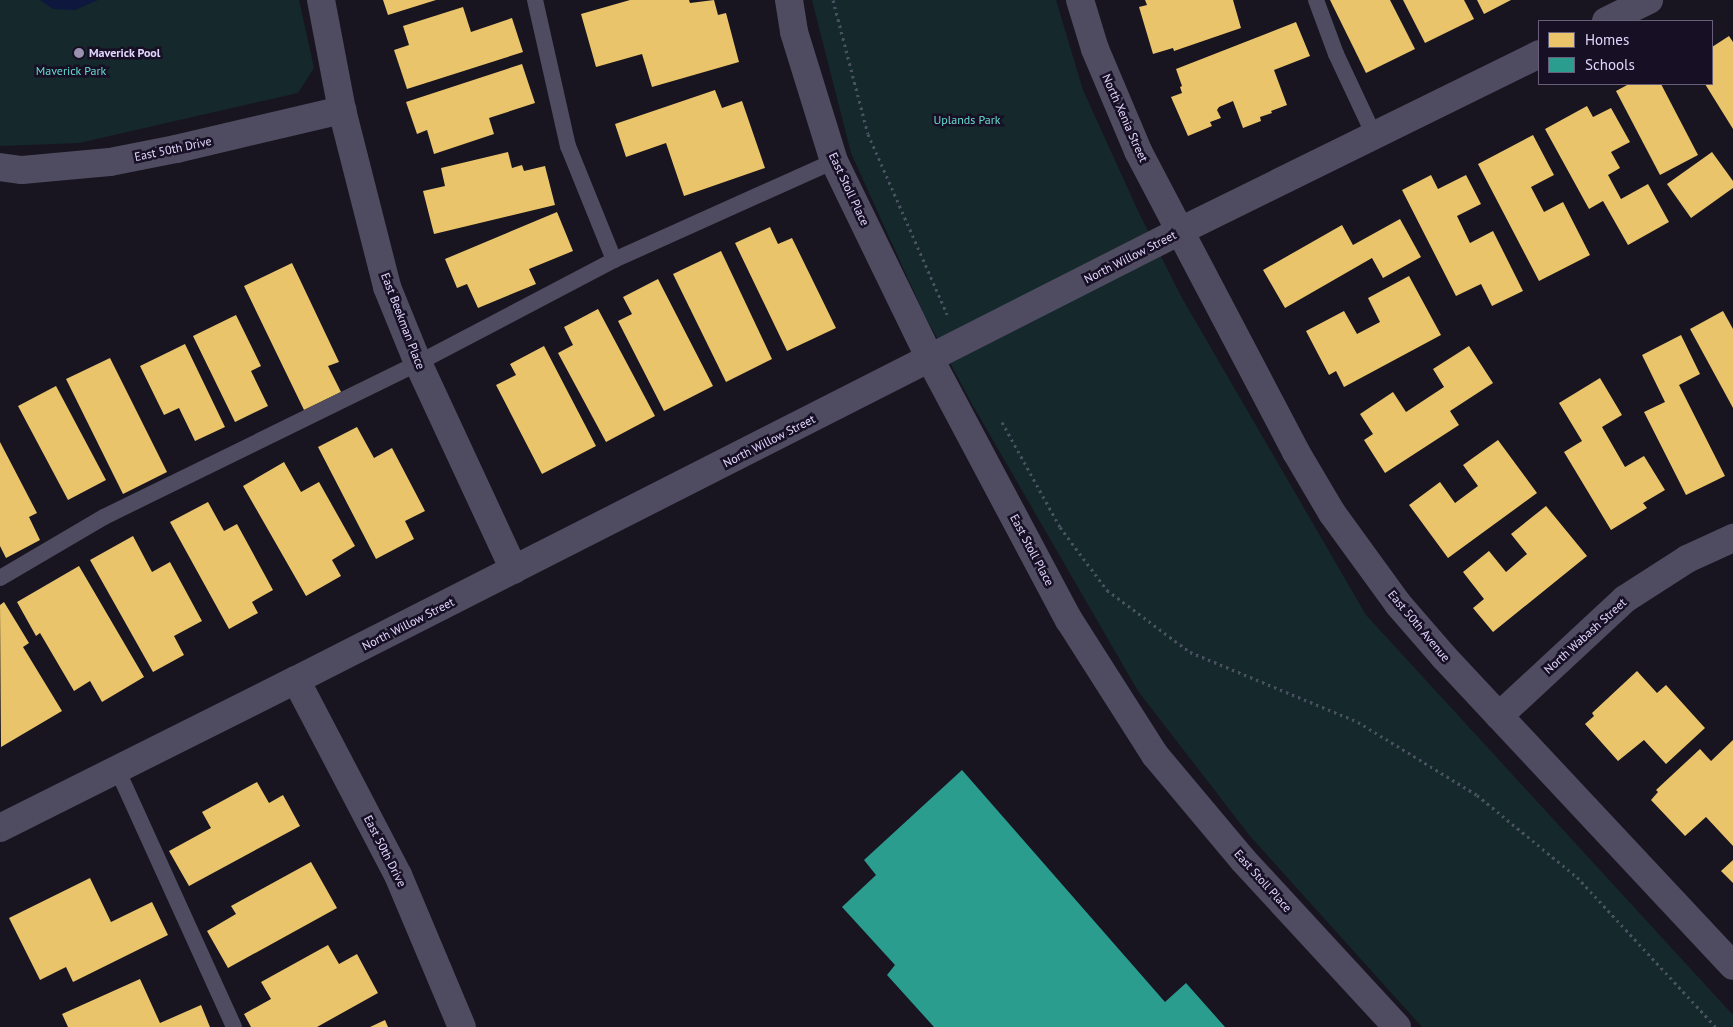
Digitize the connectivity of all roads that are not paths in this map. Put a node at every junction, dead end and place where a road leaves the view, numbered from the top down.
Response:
1 (320, 0) edge
2 (535, 0) edge
3 (788, 0) edge
4 (1080, 0) edge
5 (1316, 0) edge
6 (1649, 0) edge
7 (1608, 20) edge
8 (1538, 54) edge
9 (342, 110) junction
10 (1374, 135) junction
11 (834, 161) junction
12 (0, 167) edge
13 (1180, 232) junction
14 (614, 260) junction
15 (930, 359) junction
16 (418, 363) junction
17 (1733, 538) edge
18 (514, 570) junction
19 (0, 578) edge
20 (296, 680) junction
21 (1499, 716) junction
22 (117, 770) junction
23 (0, 828) edge
24 (1733, 966) edge
25 (234, 1027) edge
26 (462, 1027) edge
27 (1397, 1027) edge

1 - 9 street, East Beekman Place
2 - 14 lane
3 - 11 street, East Stoll Place
4 - 13 street, North Xenia Street
5 - 10 lane
6 - 7 street
8 - 10 street, North Willow Street
9 - 12 street, East 50th Drive
9 - 16 street, East Beekman Place
10 - 13 street, North Willow Street
11 - 14 lane
11 - 15 street, East Stoll Place
13 - 15 street, North Willow Street
13 - 21 street, East 50th Avenue
14 - 16 lane
15 - 18 street, North Willow Street
15 - 27 street, East Stoll Place
16 - 18 street, East Beekman Place
16 - 19 lane
17 - 21 street, North Wabash Street
18 - 20 street, North Willow Street
20 - 22 street, North Willow Street
20 - 26 street, East 50th Drive
21 - 24 street, East 50th Avenue
22 - 23 street, North Willow Street
22 - 25 lane

